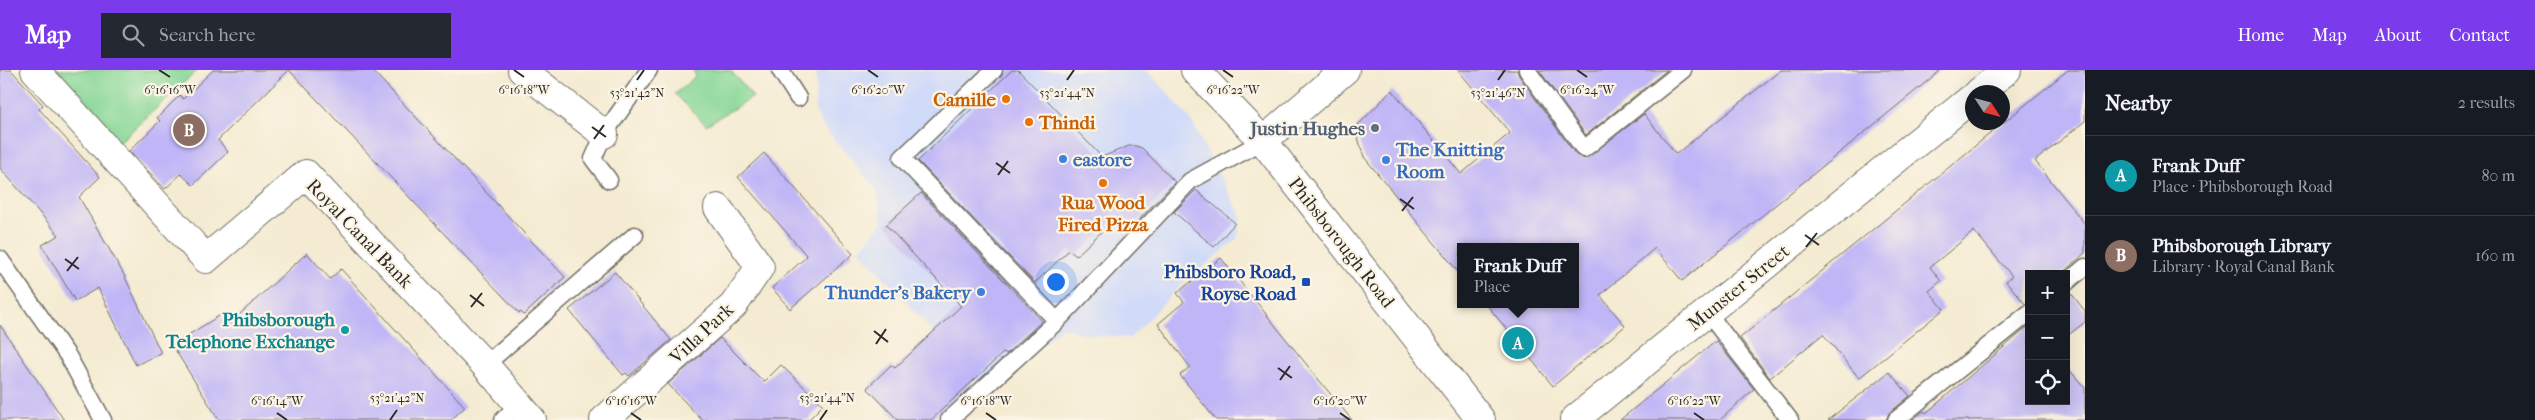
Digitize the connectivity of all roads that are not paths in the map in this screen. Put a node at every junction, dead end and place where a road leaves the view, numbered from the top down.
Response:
1 (36, 70) edge
2 (522, 70) edge
3 (649, 70) edge
4 (780, 70) edge
5 (994, 70) edge
6 (1195, 70) edge
7 (1345, 70) edge
8 (1527, 70) edge
9 (1683, 70) edge
10 (2007, 70) edge
11 (1988, 85) edge
12 (798, 98) dead end
13 (1965, 104) edge
14 (604, 134) junction
15 (1264, 141) junction
16 (609, 180) dead end
17 (718, 208) dead end
18 (635, 235) dead end
19 (0, 259) edge
20 (2085, 267) edge
21 (2070, 279) edge
22 (1707, 312) junction
23 (2027, 315) edge
24 (1057, 321) junction
25 (485, 365) junction
26 (518, 415) edge
27 (103, 420) edge
28 (604, 420) edge
29 (950, 420) edge
30 (1481, 420) edge
31 (1574, 420) edge
32 (1790, 420) edge
33 (1896, 420) edge

1 - 25 street, Royal Canal Bank
2 - 14 street
3 - 14 lane
4 - 12 lane
5 - 24 lane
6 - 15 street, Phibsborough Road
7 - 15 street
8 - 9 lane
10 - 11 street
13 - 22 street, Munster Street
14 - 16 lane
15 - 24 lane
15 - 30 street, Phibsborough Road
17 - 28 street, Villa Park
18 - 25 lane
19 - 27 lane
20 - 21 lane
22 - 31 street, Munster Street
22 - 32 lane
23 - 33 lane
24 - 29 lane
25 - 26 street, Royal Canal Bank

